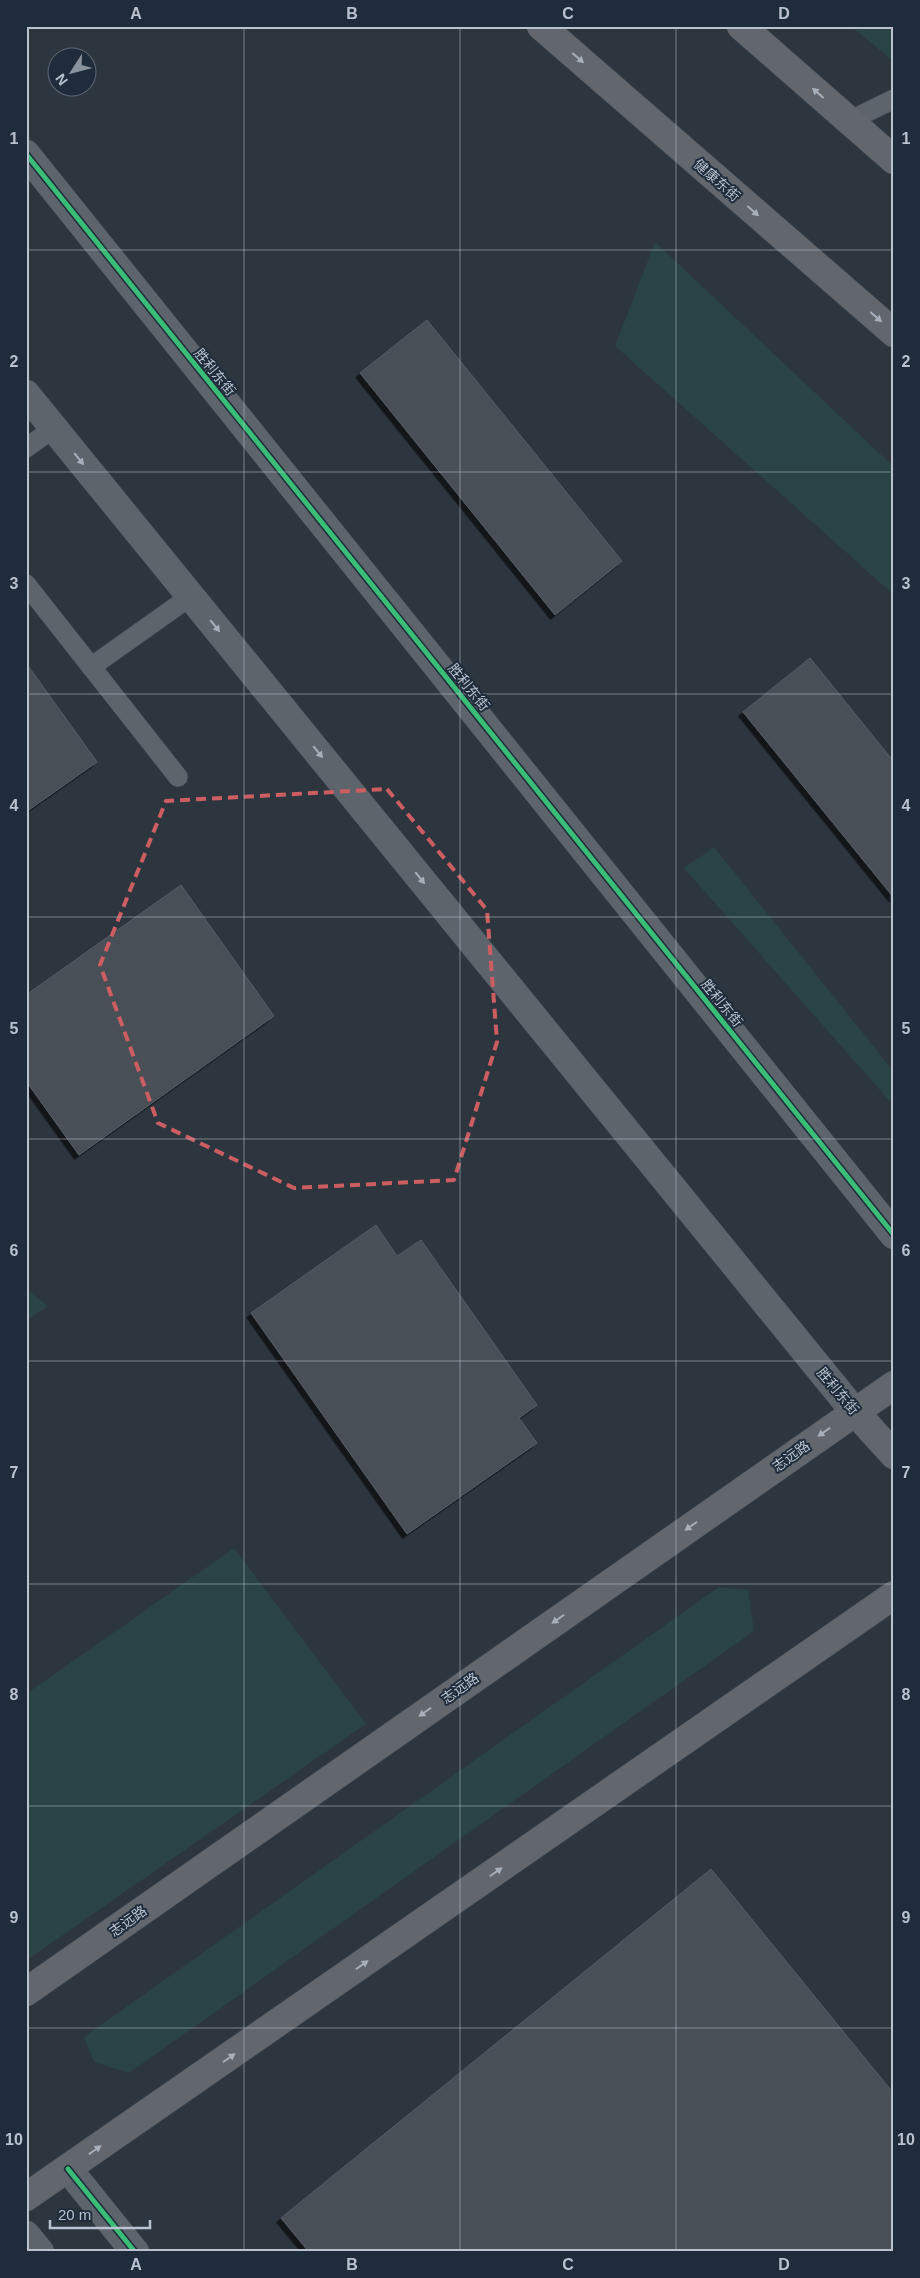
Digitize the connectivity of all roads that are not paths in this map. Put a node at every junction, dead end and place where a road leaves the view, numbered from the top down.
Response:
1 (541, 26) edge
2 (741, 26) edge
3 (894, 99) edge
4 (850, 121) junction
5 (26, 154) edge
6 (894, 160) edge
7 (894, 333) edge
8 (26, 394) edge
9 (54, 428) junction
10 (26, 448) edge
11 (26, 584) edge
12 (191, 596) junction
13 (91, 667) junction
14 (178, 777) dead end
15 (894, 1235) edge
16 (894, 1385) edge
17 (854, 1412) junction
18 (894, 1455) edge
19 (894, 1595) edge
20 (26, 1992) edge
21 (68, 2169) junction
22 (26, 2197) edge
23 (26, 2234) edge
24 (40, 2252) edge
25 (135, 2252) edge

1 -> 7 main road, 健康东街
4 -> 2 main road
3 - 4 lane
4 - 6 main road
5 - 15 street, 胜利东街
8 - 9 street, 胜利东街
9 - 10 lane
9 -> 12 street, 胜利东街
11 - 13 lane
12 - 13 lane
12 -> 17 street, 胜利东街
13 - 14 lane
16 - 17 main road, 志远路
17 - 18 main road, 胜利东街
17 -> 20 main road, 志远路
21 -> 19 main road
21 - 22 main road
21 - 25 street
23 - 24 street

